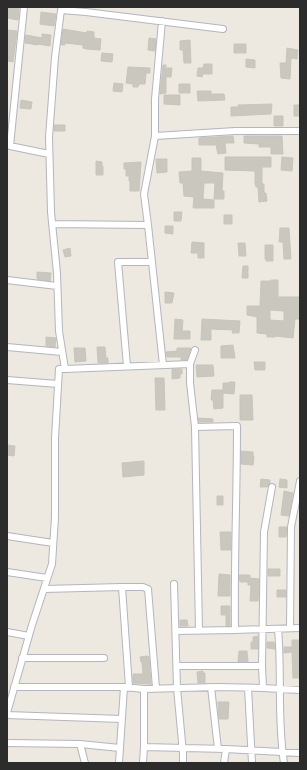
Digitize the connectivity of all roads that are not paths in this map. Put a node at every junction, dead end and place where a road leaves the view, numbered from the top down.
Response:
1 (24, 7) edge
2 (86, 9) edge
3 (162, 22) junction
4 (223, 29) dead end
5 (300, 131) edge
6 (155, 136) junction
7 (49, 154) junction
8 (52, 224) junction
9 (148, 225) junction
10 (152, 262) junction
11 (7, 280) edge
12 (57, 286) junction
13 (7, 347) edge
14 (195, 350) dead end
15 (62, 352) junction
16 (190, 364) junction
17 (163, 365) junction
18 (127, 366) junction
19 (65, 369) junction
20 (7, 380) edge
21 (58, 384) junction
22 (194, 427) junction
23 (300, 481) edge
24 (272, 488) dead end
25 (7, 536) edge
26 (53, 543) junction
27 (7, 572) edge
28 (47, 578) junction
29 (174, 584) dead end
30 (122, 587) junction
31 (44, 589) junction
32 (290, 628) junction
33 (300, 628) edge
34 (262, 629) junction
35 (278, 629) junction
36 (199, 630) junction
37 (235, 630) junction
38 (176, 631) junction
39 (7, 632) edge
40 (29, 636) junction
41 (22, 658) junction
42 (104, 658) dead end
43 (177, 666) junction
44 (262, 666) junction
45 (14, 687) junction
46 (126, 687) junction
47 (211, 687) junction
48 (156, 688) junction
49 (177, 688) junction
50 (248, 688) junction
51 (263, 688) junction
52 (144, 689) junction
53 (279, 689) junction
54 (300, 690) edge
55 (7, 714) edge
56 (122, 718) junction
57 (7, 743) edge
58 (80, 744) junction
59 (144, 747) junction
60 (120, 748) junction
61 (182, 748) junction
62 (218, 749) junction
63 (226, 749) junction
64 (251, 750) junction
65 (282, 752) junction
66 (300, 753) edge
67 (85, 763) edge
68 (119, 763) edge
69 (143, 763) edge
70 (183, 763) edge
71 (224, 763) edge
72 (252, 763) edge
73 (284, 763) edge

1 - 7 street
2 - 3 street
2 - 7 street
3 - 4 street
3 - 6 street
5 - 6 street
6 - 9 street
7 - 8 street
8 - 9 street
8 - 12 street
9 - 10 street
10 - 17 street
10 - 18 street
11 - 12 street
12 - 15 street
13 - 15 street
14 - 16 street
15 - 19 street
16 - 17 street
16 - 22 street
17 - 18 street
18 - 19 street
19 - 21 street
20 - 21 street
21 - 26 street
22 - 36 street
22 - 37 street
23 - 32 street
24 - 34 street
25 - 26 street
26 - 28 street
27 - 28 street
28 - 31 street
29 - 38 street
30 - 31 street
30 - 46 street
30 - 48 street
31 - 40 street
32 - 33 street
32 - 35 street
34 - 35 street
34 - 37 street
34 - 44 street
35 - 53 street
36 - 37 street
36 - 38 street
38 - 43 street
39 - 40 street
40 - 41 street
41 - 42 street
41 - 45 street
43 - 44 street
43 - 49 street
44 - 51 street
45 - 46 street
45 - 55 street
46 - 52 street
46 - 56 street
47 - 49 street
47 - 50 street
47 - 62 street
48 - 49 street
48 - 52 street
49 - 61 street
50 - 51 street
50 - 64 street
51 - 53 street
52 - 59 street
53 - 54 street
53 - 65 street
55 - 56 street
56 - 60 street
57 - 58 street
58 - 60 street
58 - 67 street
59 - 61 street
59 - 69 street
60 - 68 street
61 - 62 street
61 - 70 street
62 - 63 street
63 - 64 street
63 - 71 street
64 - 65 street
64 - 72 street
65 - 66 street
65 - 73 street

